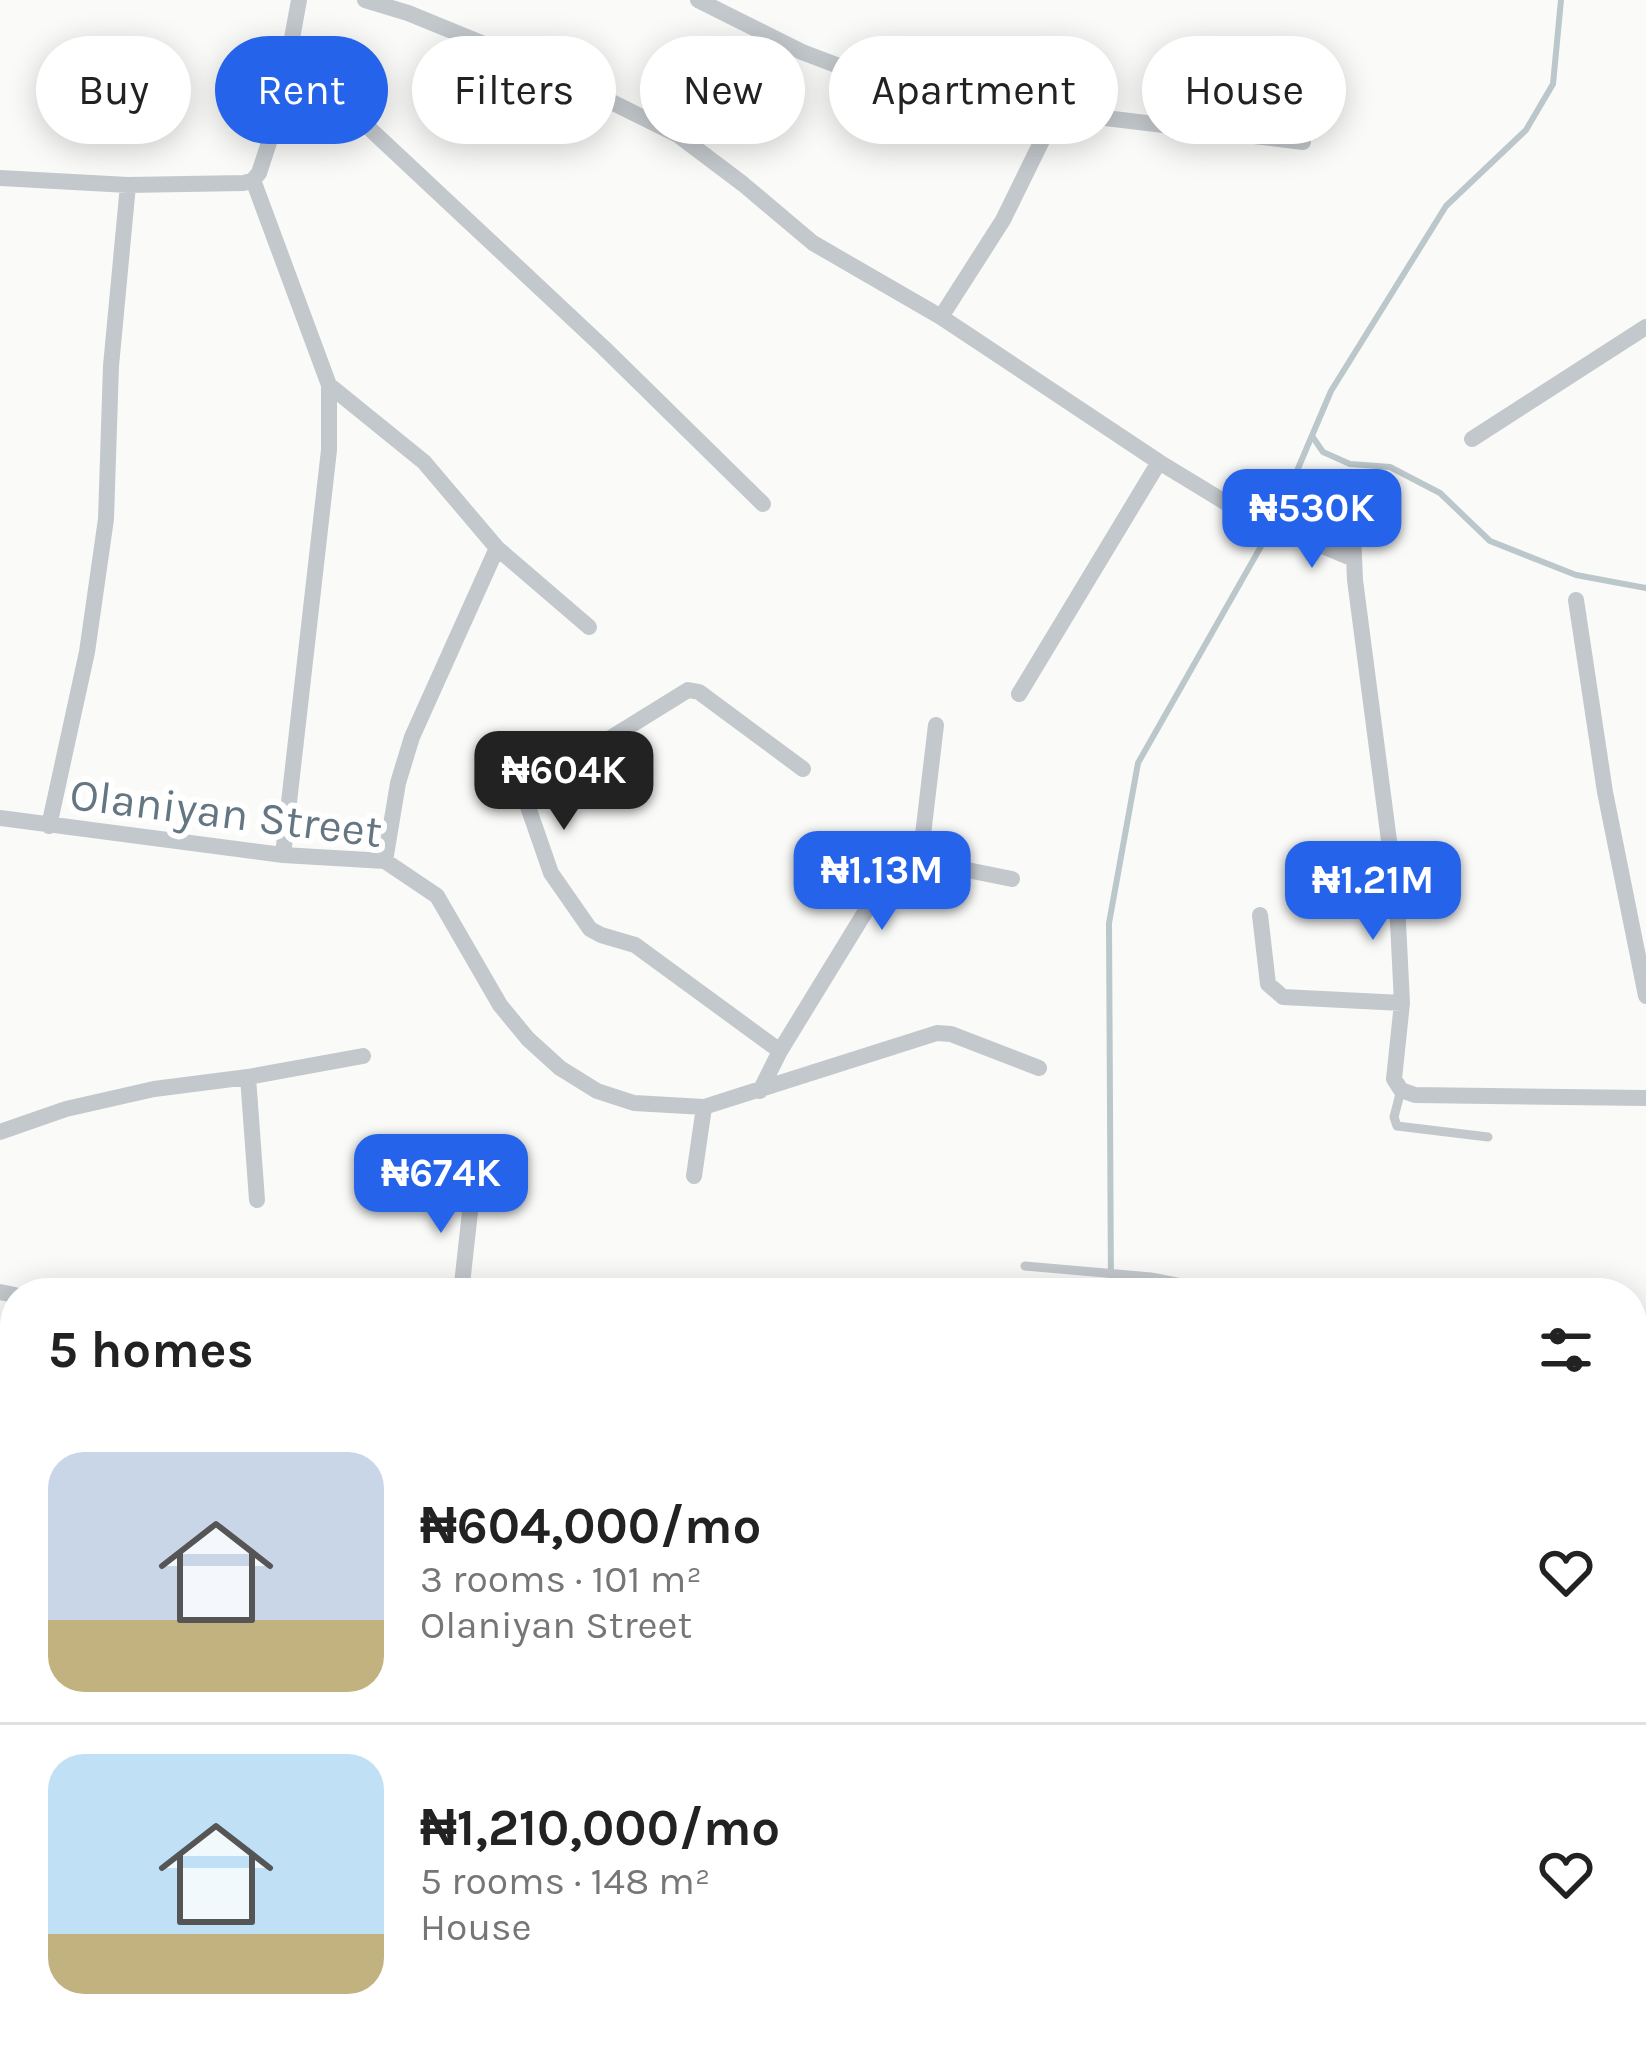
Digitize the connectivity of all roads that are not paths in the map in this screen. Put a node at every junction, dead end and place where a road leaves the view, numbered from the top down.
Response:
1 (299, 0) edge
2 (365, 0) edge
3 (698, 0) edge
4 (293, 36) edge
5 (829, 62) edge
6 (268, 144) edge
7 (386, 144) edge
8 (1041, 144) edge
9 (0, 178) edge
10 (253, 180) junction
11 (128, 185) junction
12 (941, 317) junction
13 (1646, 327) edge
14 (329, 385) junction
15 (1472, 439) dead end
16 (1159, 462) junction
17 (763, 504) dead end
18 (1352, 508) dead end
19 (497, 548) junction
20 (1354, 559) junction
21 (1576, 600) dead end
22 (589, 627) dead end
23 (1019, 694) dead end
24 (936, 725) dead end
25 (803, 769) dead end
26 (0, 818) edge
27 (49, 826) junction
28 (284, 854) junction
29 (920, 860) junction
30 (385, 861) junction
31 (1012, 879) dead end
32 (1646, 899) edge
33 (1626, 904) junction
34 (1260, 915) dead end
35 (1646, 996) edge
36 (1402, 1003) junction
37 (780, 1051) junction
38 (363, 1055) dead end
39 (1039, 1068) dead end
40 (248, 1077) junction
41 (1401, 1090) junction
42 (760, 1091) junction
43 (1646, 1098) edge
44 (704, 1107) junction
45 (0, 1132) edge
46 (1488, 1137) dead end
47 (694, 1176) dead end
48 (473, 1186) dead end
49 (257, 1200) dead end
50 (1025, 1266) dead end
51 (463, 1278) edge
52 (1156, 1278) edge

1 - 4 street
2 - 12 street
3 - 5 street
6 - 10 street
7 - 17 street
8 - 12 street
9 - 11 street
10 - 11 street
10 - 14 street
11 - 27 street
12 - 16 street
13 - 15 street
14 - 19 street
14 - 28 street
16 - 20 street
16 - 23 street
18 - 20 street
19 - 22 street
19 - 30 street
20 - 36 street
21 - 33 street
24 - 29 street
25 - 37 street
26 - 27 street, Olaniyan Street
27 - 28 street, Olaniyan Street
28 - 30 street, Olaniyan Street
29 - 31 street
29 - 37 street
30 - 44 street, Olaniyan Street
32 - 33 street
33 - 35 street
34 - 36 street
36 - 41 street
37 - 42 street
38 - 40 street
39 - 42 street, Olaniyan Street
40 - 45 street
40 - 49 street
41 - 43 street
41 - 46 lane
42 - 44 street, Olaniyan Street
44 - 47 street
48 - 51 street
50 - 52 lane

